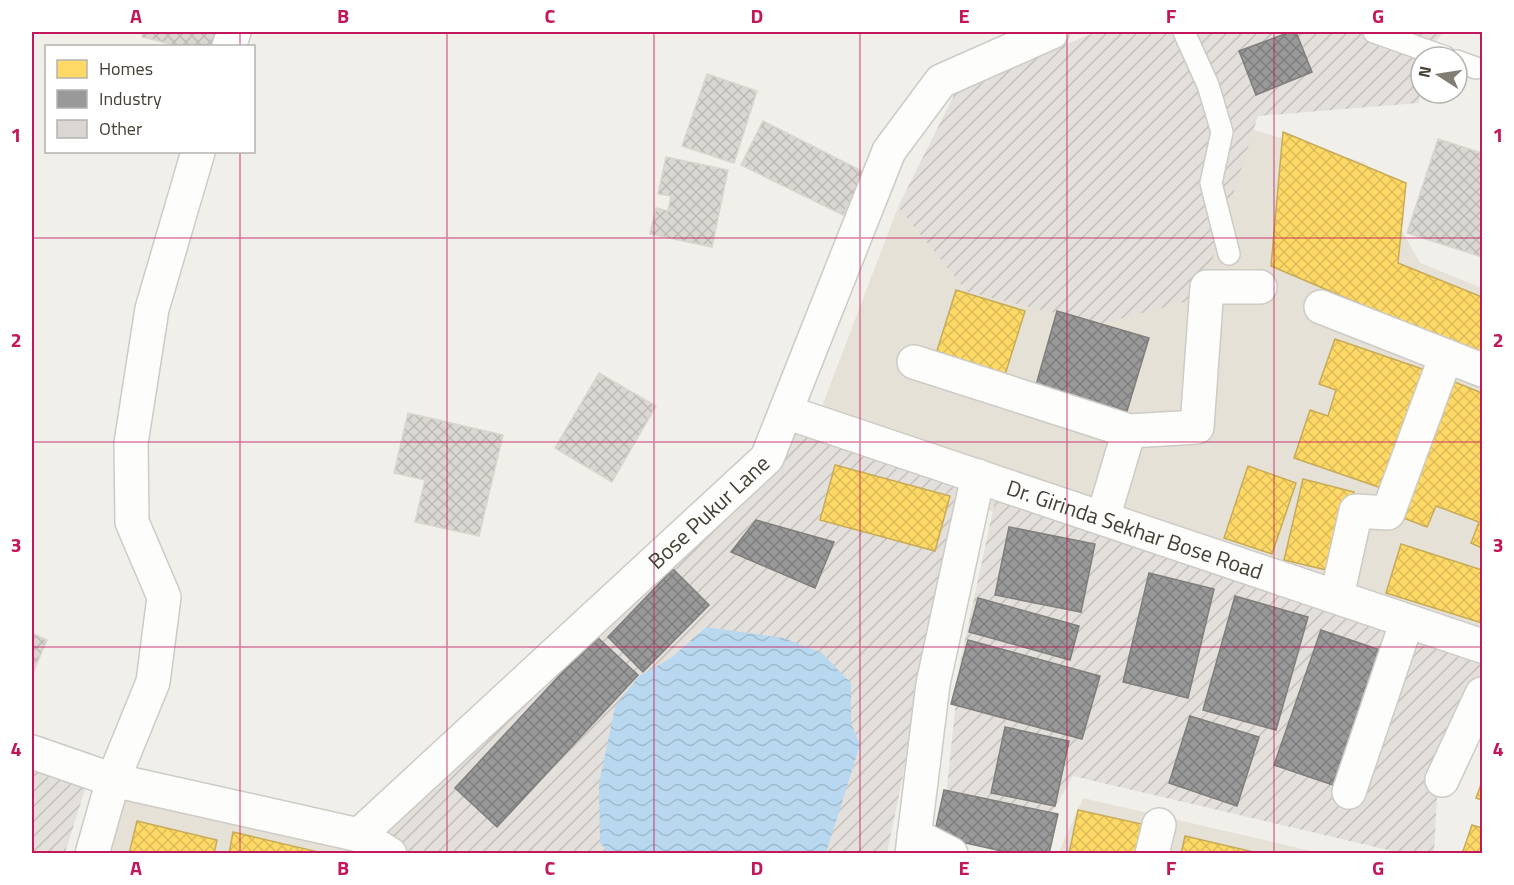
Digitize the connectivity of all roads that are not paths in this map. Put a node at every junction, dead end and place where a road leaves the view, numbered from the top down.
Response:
1 (1052, 32) edge
2 (1184, 32) edge
3 (1374, 32) edge
4 (1411, 45) edge
5 (198, 153) edge
6 (1229, 254) dead end
7 (1260, 287) dead end
8 (1321, 307) dead end
9 (1446, 356) junction
10 (914, 362) dead end
11 (1482, 370) edge
12 (786, 412) junction
13 (1129, 431) junction
14 (978, 476) junction
15 (1103, 518) junction
16 (1337, 597) junction
17 (1407, 621) junction
18 (1482, 646) edge
19 (1482, 694) edge
20 (32, 752) edge
21 (113, 780) junction
22 (1442, 780) dead end
23 (1349, 792) dead end
24 (356, 844) edge
25 (913, 844) edge
26 (92, 854) edge
27 (390, 854) edge
28 (951, 854) edge

1 - 12 street, Bose Pukur Lane
2 - 6 lane
3 - 4 lane
5 - 21 street
7 - 13 street
8 - 9 street
9 - 11 street
9 - 16 street
10 - 13 street
12 - 14 street, Dr. Girinda Sekhar Bose Road
12 - 24 street, Bose Pukur Lane
13 - 15 street
14 - 15 street, Dr. Girinda Sekhar Bose Road
14 - 25 street
15 - 16 street, Dr. Girinda Sekhar Bose Road
16 - 17 street, Dr. Girinda Sekhar Bose Road
17 - 18 street, Dr. Girinda Sekhar Bose Road
17 - 23 street
19 - 22 street
20 - 21 street
21 - 24 street
21 - 26 street
24 - 27 street
25 - 28 street

